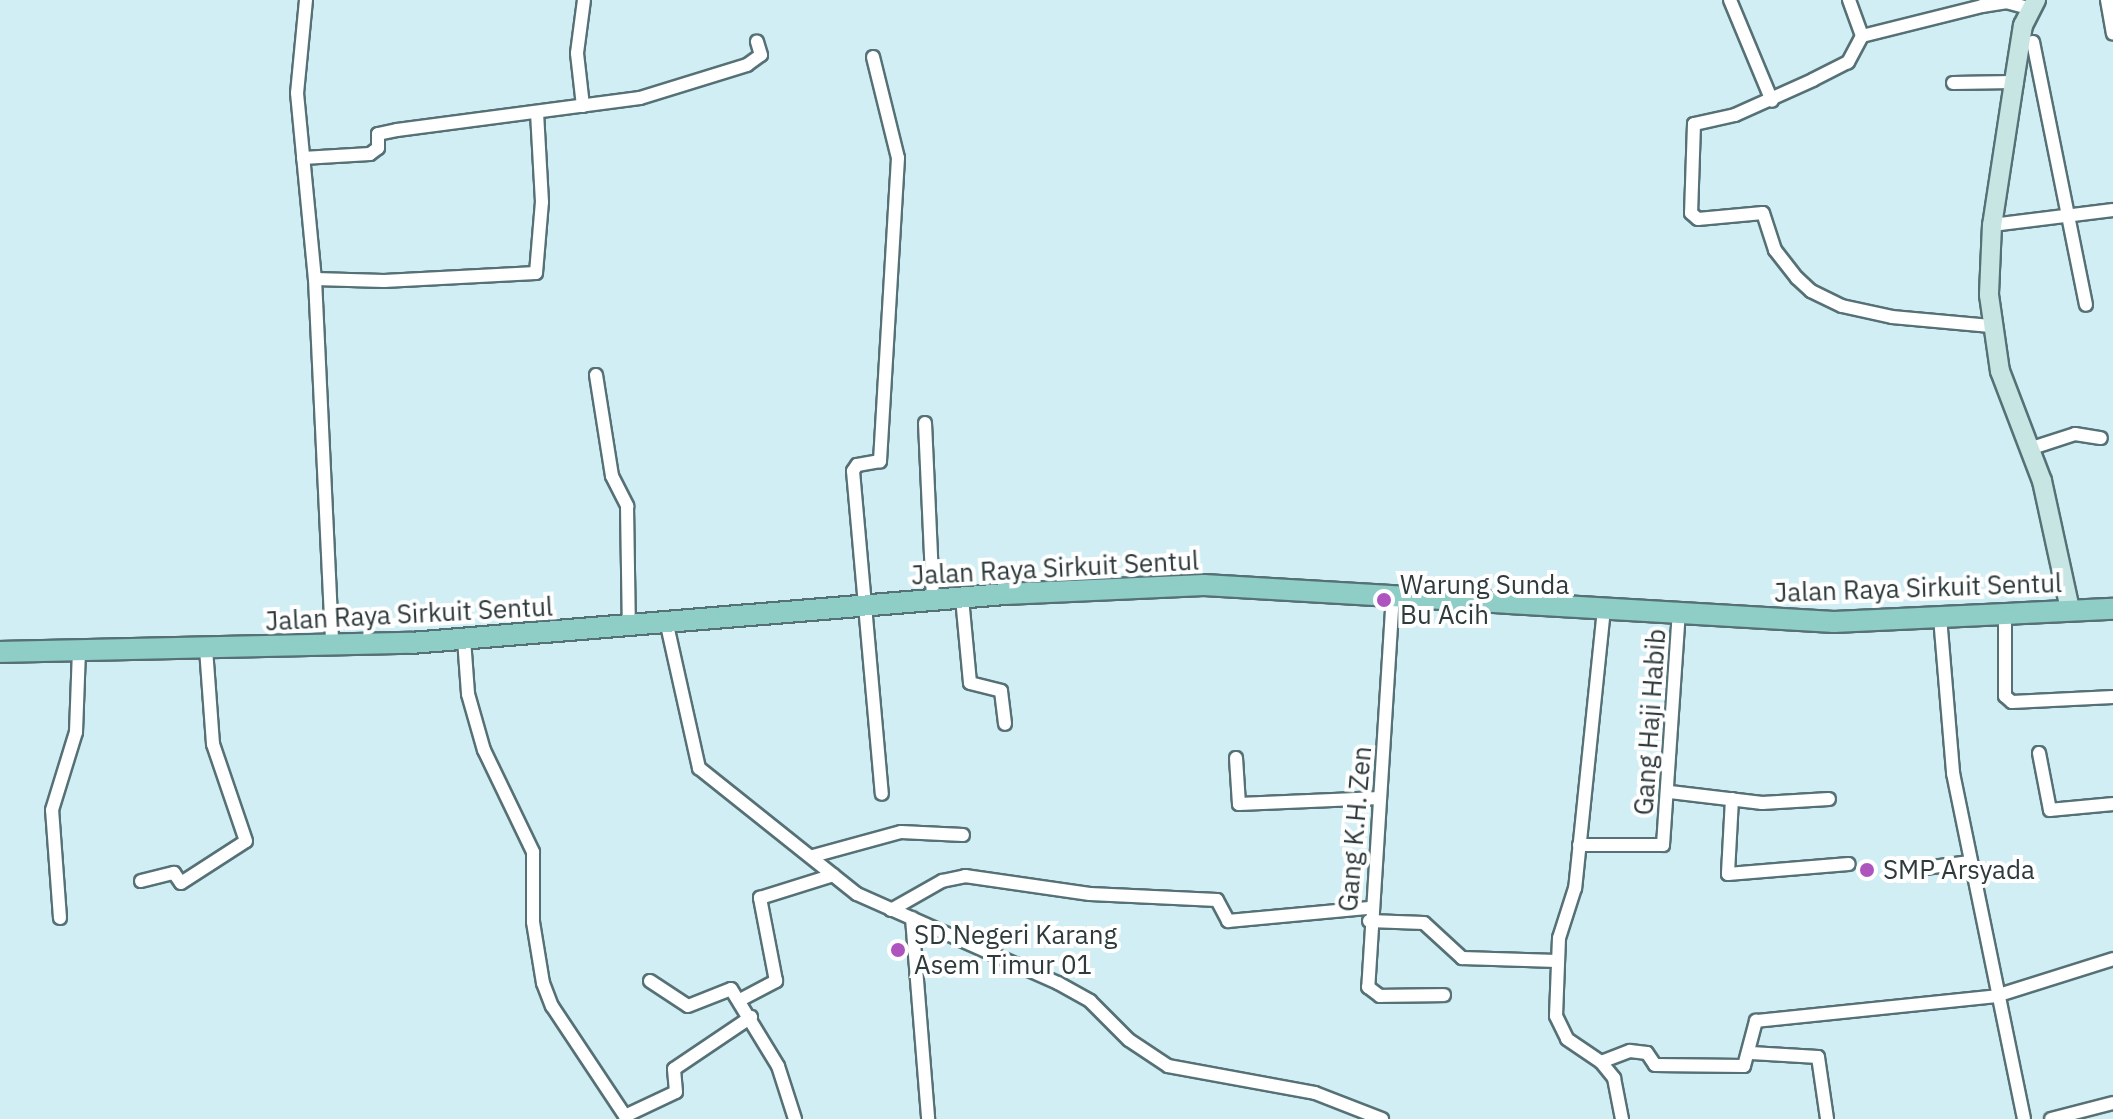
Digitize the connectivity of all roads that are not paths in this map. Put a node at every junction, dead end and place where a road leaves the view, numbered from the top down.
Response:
1 (306, 0) edge
2 (584, 0) edge
3 (1730, 0) edge
4 (1849, 0) edge
5 (2107, 0) edge
6 (2033, 4) edge
7 (2113, 33) edge
8 (1862, 36) junction
9 (757, 42) dead end
10 (2033, 42) dead end
11 (873, 57) dead end
12 (2014, 82) junction
13 (1953, 83) dead end
14 (1772, 101) junction
15 (583, 106) junction
16 (537, 112) junction
17 (303, 158) junction
18 (2113, 210) edge
19 (2068, 215) junction
20 (1992, 225) junction
21 (315, 279) junction
22 (2086, 305) dead end
23 (1991, 326) junction
24 (596, 375) dead end
25 (925, 423) dead end
26 (2101, 438) dead end
27 (2032, 448) junction
28 (1393, 594) junction
29 (962, 598) junction
30 (933, 601) junction
31 (861, 606) junction
32 (1604, 609) junction
33 (2070, 609) junction
34 (2113, 609) edge
35 (1679, 613) junction
36 (2005, 614) junction
37 (1940, 617) junction
38 (667, 625) junction
39 (629, 628) junction
40 (464, 639) junction
41 (332, 645) junction
42 (206, 648) junction
43 (0, 652) edge
44 (79, 652) junction
45 (2113, 697) edge
46 (1005, 724) dead end
47 (2039, 753) dead end
48 (1236, 758) dead end
49 (1670, 792) junction
50 (882, 794) dead end
51 (1380, 798) junction
52 (1732, 799) junction
53 (1829, 799) dead end
54 (2113, 804) edge
55 (963, 835) dead end
56 (1579, 845) junction
57 (813, 856) junction
58 (1970, 862) junction
59 (1849, 864) dead end
60 (1925, 868) dead end
61 (834, 875) junction
62 (141, 881) dead end
63 (891, 910) junction
64 (1369, 915) junction
65 (60, 918) dead end
66 (912, 918) junction
67 (2113, 959) edge
68 (1557, 961) junction
69 (650, 981) dead end
70 (1444, 995) dead end
71 (1996, 996) junction
72 (740, 1000) junction
73 (751, 1017) junction
74 (1751, 1053) junction
75 (1601, 1062) junction
76 (2113, 1103) edge
77 (626, 1118) edge
78 (925, 1118) edge
79 (795, 1119) edge
80 (1382, 1119) edge
81 (1622, 1119) edge
82 (1827, 1119) edge
83 (2024, 1119) edge
84 (2051, 1119) edge

1 - 17 street
2 - 15 street
3 - 14 street
4 - 8 street
5 - 7 street
6 - 8 street
6 - 12 street
8 - 14 street
9 - 15 street
10 - 19 street
11 - 31 street
12 - 13 street
12 - 20 street
14 - 23 street
15 - 16 street
16 - 17 street
16 - 21 street
17 - 21 street
18 - 19 street
19 - 20 street
19 - 22 street
20 - 23 street
21 - 41 street
23 - 27 street
24 - 39 street
25 - 30 street
26 - 27 street
27 - 33 street
28 - 29 main road, Jalan Raya Sirkuit Sentul
28 - 32 main road, Jalan Raya Sirkuit Sentul
28 - 51 street, Gang K.H. Zen
29 - 30 main road, Jalan Raya Sirkuit Sentul
29 - 46 street
30 - 31 main road, Jalan Raya Sirkuit Sentul
31 - 38 main road, Jalan Raya Sirkuit Sentul
31 - 50 street
32 - 35 main road, Jalan Raya Sirkuit Sentul
32 - 56 street
33 - 34 main road, Jalan Raya Sirkuit Sentul
33 - 36 main road, Jalan Raya Sirkuit Sentul
35 - 37 main road, Jalan Raya Sirkuit Sentul
35 - 49 street, Gang Haji Habib
36 - 37 main road, Jalan Raya Sirkuit Sentul
36 - 45 street
37 - 58 street
38 - 39 main road, Jalan Raya Sirkuit Sentul
38 - 57 street
39 - 40 main road, Jalan Raya Sirkuit Sentul
40 - 41 main road, Jalan Raya Sirkuit Sentul
40 - 77 street
41 - 42 main road, Jalan Raya Sirkuit Sentul
42 - 44 main road, Jalan Raya Sirkuit Sentul
42 - 62 street
43 - 44 main road, Jalan Raya Sirkuit Sentul
44 - 65 street
47 - 54 street
48 - 51 street
49 - 52 street
49 - 56 street, Gang Haji Habib
51 - 64 street, Gang K.H. Zen
52 - 53 street
52 - 59 street
55 - 57 street
56 - 68 street
57 - 61 street
58 - 60 street
58 - 71 street
61 - 63 street
61 - 72 street
63 - 64 street
63 - 66 street
64 - 68 street
64 - 70 street, Gang K.H. Zen
66 - 78 street
66 - 80 street
67 - 71 street
68 - 75 street
69 - 72 street
71 - 74 street
71 - 83 street
72 - 73 street
73 - 77 street
73 - 79 street
74 - 75 street
74 - 82 street
75 - 81 street
76 - 84 street

